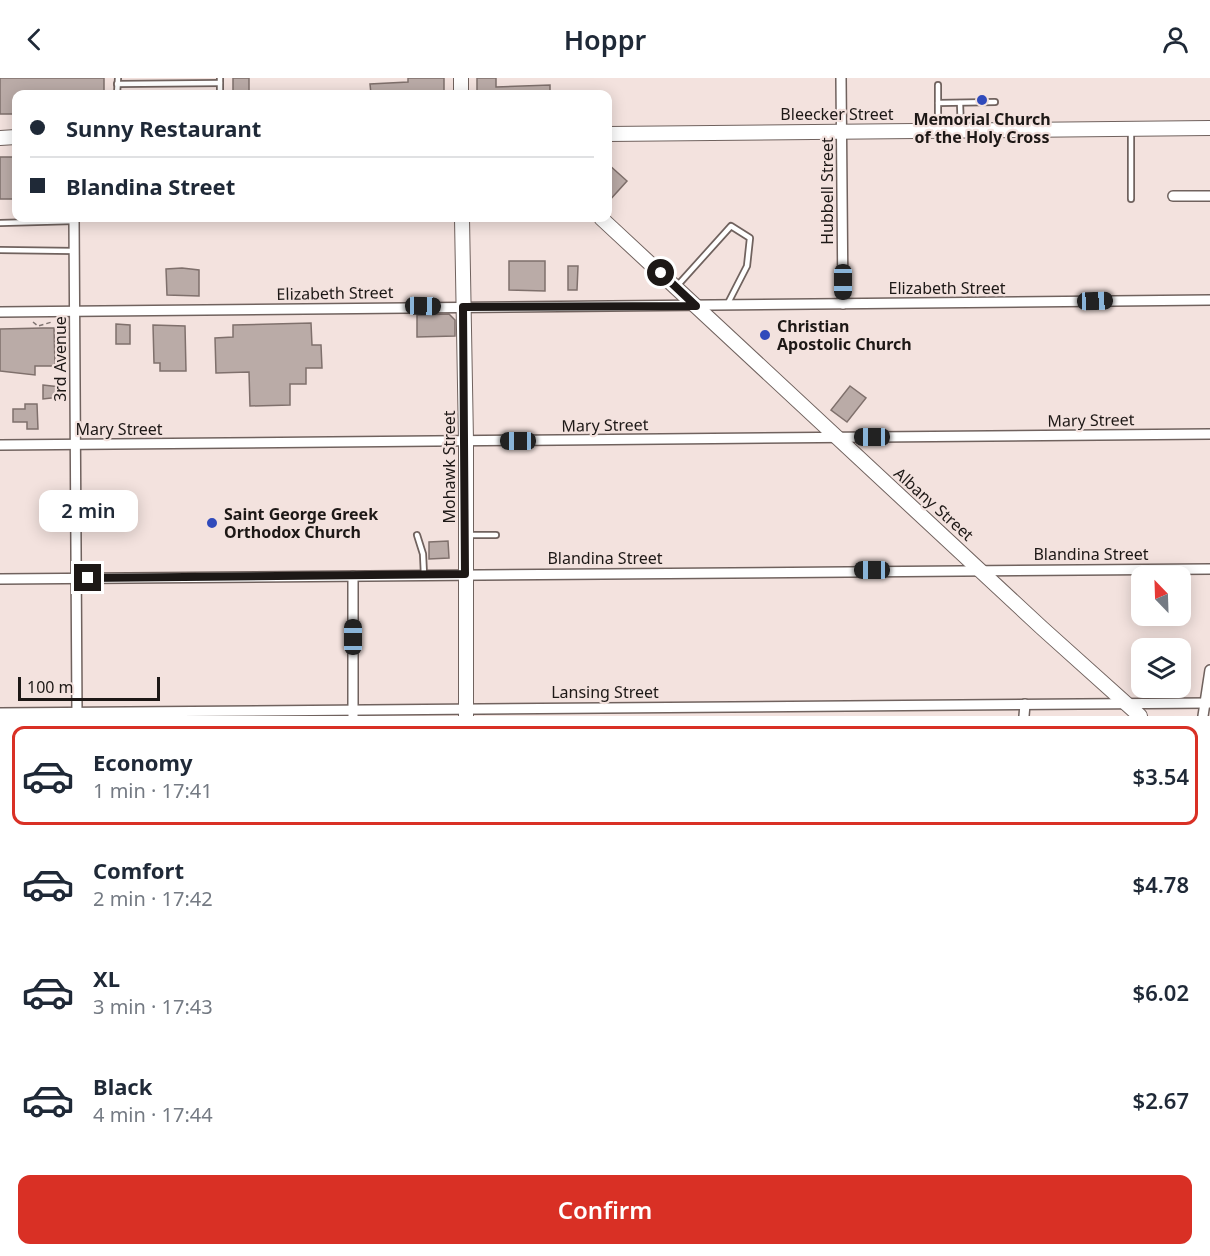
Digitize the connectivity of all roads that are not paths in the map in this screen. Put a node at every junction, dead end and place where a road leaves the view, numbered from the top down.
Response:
1 (841, 78) edge
2 (220, 80) edge
3 (117, 81) edge
4 (938, 85) dead end
5 (995, 102) dead end
6 (938, 103) junction
7 (960, 103) junction
8 (1210, 128) edge
9 (1131, 129) junction
10 (938, 130) junction
11 (961, 130) junction
12 (842, 131) junction
13 (612, 134) edge
14 (1173, 196) dead end
15 (1210, 196) edge
16 (1131, 199) dead end
17 (18, 222) edge
18 (74, 222) edge
19 (462, 222) edge
20 (605, 222) edge
21 (0, 223) edge
22 (0, 250) edge
23 (75, 251) junction
24 (676, 287) junction
25 (1210, 300) edge
26 (843, 304) junction
27 (728, 305) junction
28 (696, 306) junction
29 (463, 307) junction
30 (75, 310) junction
31 (0, 312) edge
32 (1210, 434) edge
33 (837, 437) junction
34 (466, 441) junction
35 (75, 444) junction
36 (0, 445) edge
37 (466, 535) junction
38 (496, 535) dead end
39 (417, 536) dead end
40 (1210, 569) edge
41 (982, 570) junction
42 (465, 574) junction
43 (424, 575) junction
44 (354, 576) junction
45 (76, 578) junction
46 (0, 579) edge
47 (1210, 670) edge
48 (1127, 703) junction
49 (1208, 703) edge
50 (1025, 704) junction
51 (353, 712) edge
52 (466, 712) edge
53 (0, 713) edge
54 (77, 714) edge
55 (1024, 716) edge
56 (1140, 716) edge
57 (1203, 716) edge

1 - 12 street, Hubbell Street
2 - 3 lane
4 - 6 lane
5 - 7 lane
6 - 7 lane
6 - 10 lane
7 - 11 lane
8 - 9 street, Bleecker Street
9 - 11 street, Bleecker Street
9 - 16 lane
10 - 11 street, Bleecker Street
10 - 12 street, Bleecker Street
12 - 13 street, Bleecker Street
12 - 26 street, Hubbell Street
14 - 15 street
17 - 21 lane
18 - 23 street, 3rd Avenue
19 - 29 street, Mohawk Street
20 - 24 street, Albany Street
22 - 23 lane
23 - 30 street, 3rd Avenue
24 - 27 lane
24 - 28 street, Albany Street
25 - 26 street, Elizabeth Street
26 - 27 street, Elizabeth Street
27 - 28 street, Elizabeth Street
28 - 29 street, Elizabeth Street
28 - 33 street, Albany Street
29 - 30 street, Elizabeth Street
29 - 34 street, Mohawk Street
30 - 31 street, Elizabeth Street
30 - 35 street, 3rd Avenue
32 - 33 street, Mary Street
33 - 34 street, Mary Street
33 - 41 street, Albany Street
34 - 35 street, Mary Street
34 - 37 street, Mohawk Street
35 - 36 street, Mary Street
35 - 45 street, 3rd Avenue
37 - 38 lane
37 - 42 street, Mohawk Street
39 - 43 lane
40 - 41 street, Blandina Street
41 - 42 street, Blandina Street
41 - 48 street, Albany Street
42 - 43 street, Blandina Street
42 - 52 street, Mohawk Street
43 - 44 street, Blandina Street
44 - 45 street, Blandina Street
44 - 51 street
45 - 46 street, Blandina Street
45 - 54 street, 3rd Avenue
47 - 49 street
48 - 49 street, Lansing Street
48 - 50 street, Lansing Street
48 - 56 street, Albany Street
49 - 57 street
50 - 52 street, Lansing Street
50 - 55 street
51 - 52 street, Lansing Street
51 - 54 street, Lansing Street
53 - 54 street, Lansing Street

